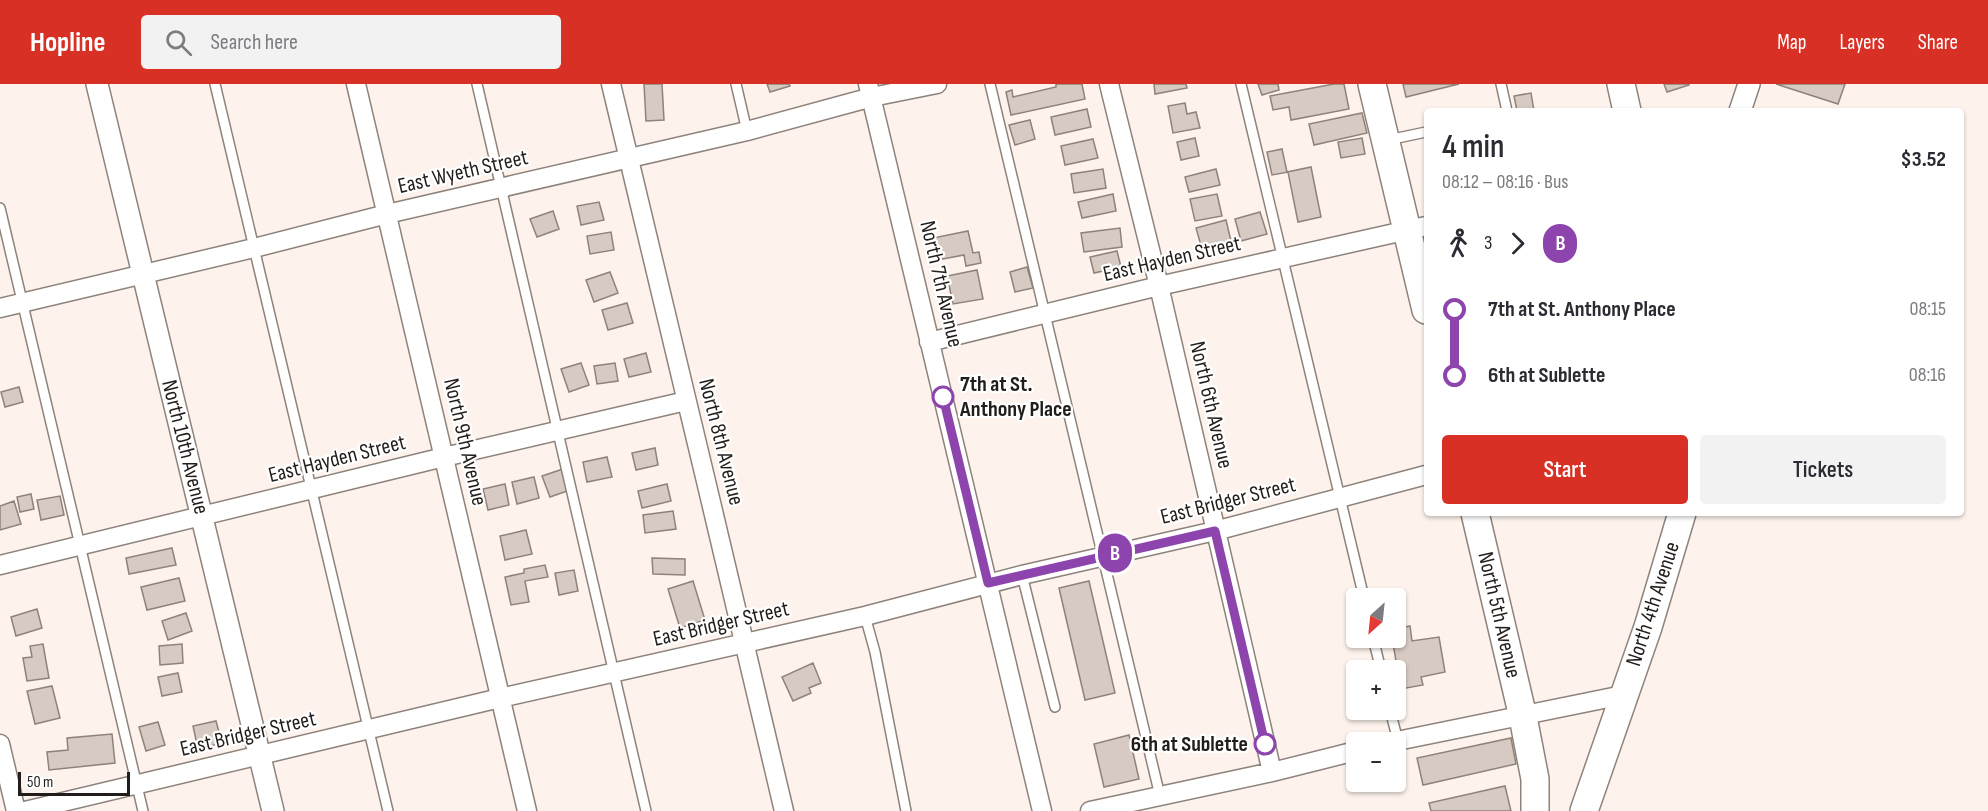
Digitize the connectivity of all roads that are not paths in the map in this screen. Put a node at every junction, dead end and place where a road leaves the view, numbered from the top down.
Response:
1 (97, 84) edge
2 (215, 84) edge
3 (356, 84) edge
4 (477, 84) edge
5 (611, 84) edge
6 (736, 84) edge
7 (937, 84) edge
8 (990, 84) edge
9 (1109, 84) edge
10 (1241, 84) edge
11 (1372, 84) edge
12 (1501, 84) edge
13 (1621, 84) edge
14 (1749, 84) edge
15 (870, 91) edge
16 (1506, 108) edge
17 (1626, 108) edge
18 (1741, 108) edge
19 (747, 131) junction
20 (1424, 132) edge
21 (1386, 140) junction
22 (629, 159) junction
23 (501, 189) junction
24 (0, 208) edge
25 (387, 214) junction
26 (1417, 228) edge
27 (254, 248) junction
28 (1282, 258) junction
29 (143, 274) junction
30 (1160, 286) junction
31 (1424, 292) edge
32 (22, 303) junction
33 (0, 308) edge
34 (1045, 313) junction
35 (929, 342) junction
36 (686, 401) junction
37 (558, 432) junction
38 (444, 457) junction
39 (1424, 476) edge
40 (311, 490) junction
41 (1340, 498) junction
42 (1476, 516) edge
43 (1681, 516) edge
44 (202, 517) junction
45 (1215, 531) junction
46 (80, 545) junction
47 (1103, 555) junction
48 (0, 565) edge
49 (1022, 575) junction
50 (988, 583) junction
51 (1362, 588) edge
52 (865, 616) junction
53 (745, 642) junction
54 (614, 673) junction
55 (1623, 695) junction
56 (500, 698) junction
57 (1055, 708) dead end
58 (1524, 717) junction
59 (368, 731) junction
60 (1406, 740) edge
61 (0, 744) edge
62 (1346, 754) edge
63 (259, 756) junction
64 (1272, 772) junction
65 (137, 785) junction
66 (1160, 796) junction
67 (16, 811) edge
68 (25, 811) edge
69 (143, 811) edge
70 (273, 811) edge
71 (387, 811) edge
72 (527, 811) edge
73 (646, 811) edge
74 (784, 811) edge
75 (906, 811) edge
76 (1041, 811) edge
77 (1090, 811) edge
78 (1535, 811) edge
79 (1584, 811) edge

1 - 29 street, North 10th Avenue
2 - 27 lane
3 - 25 street, North 9th Avenue
4 - 23 lane
5 - 22 street, North 8th Avenue
6 - 19 lane
7 - 15 street, East Wyeth Street
8 - 34 lane
9 - 30 street, North 6th Avenue
10 - 28 lane
11 - 21 main road
12 - 16 lane
13 - 17 main road
14 - 18 street
15 - 19 street, East Wyeth Street
15 - 35 street, North 7th Avenue
19 - 22 street, East Wyeth Street
20 - 21 lane
21 - 26 main road
22 - 23 street, East Wyeth Street
22 - 36 street, North 8th Avenue
23 - 25 street, East Wyeth Street
23 - 37 lane
24 - 32 lane
25 - 27 street, East Wyeth Street
25 - 38 street, North 9th Avenue
26 - 28 street, East Hayden Street
26 - 31 main road
27 - 29 street, East Wyeth Street
27 - 40 lane
28 - 30 street, East Hayden Street
28 - 41 lane
29 - 32 street, East Wyeth Street
29 - 44 street, North 10th Avenue
30 - 34 street, East Hayden Street
30 - 45 street, North 6th Avenue
32 - 33 street, East Wyeth Street
32 - 46 lane
34 - 35 street, East Hayden Street
34 - 47 lane
35 - 50 street, North 7th Avenue
36 - 37 street, East Hayden Street
36 - 53 street, North 8th Avenue
37 - 38 street, East Hayden Street
37 - 54 lane
38 - 40 street, East Hayden Street
38 - 56 street, North 9th Avenue
39 - 41 street, East Bridger Street
40 - 44 street, East Hayden Street
40 - 59 lane
41 - 45 street, East Bridger Street
41 - 51 lane
42 - 58 main road, North 5th Avenue
43 - 55 main road, North 4th Avenue
44 - 46 street, East Hayden Street
44 - 63 street, North 10th Avenue
45 - 47 street, East Bridger Street
45 - 64 street, North 6th Avenue
46 - 48 street, East Hayden Street
46 - 65 lane
47 - 49 street, East Bridger Street
47 - 66 lane
49 - 50 street, East Bridger Street
49 - 57 lane
50 - 52 street, East Bridger Street
50 - 76 street, North 7th Avenue
52 - 53 street, East Bridger Street
52 - 75 lane
53 - 54 street, East Bridger Street
53 - 74 street, North 8th Avenue
54 - 56 street, East Bridger Street
54 - 73 lane
55 - 58 street
55 - 79 main road, North 4th Avenue
56 - 59 street, East Bridger Street
56 - 72 street, North 9th Avenue
58 - 60 street
58 - 78 main road, North 5th Avenue
59 - 63 street, East Bridger Street
59 - 71 lane
61 - 67 street
62 - 64 street
63 - 65 street, East Bridger Street
63 - 70 street, North 10th Avenue
64 - 66 street
65 - 68 street, East Bridger Street
65 - 69 lane
66 - 77 street

